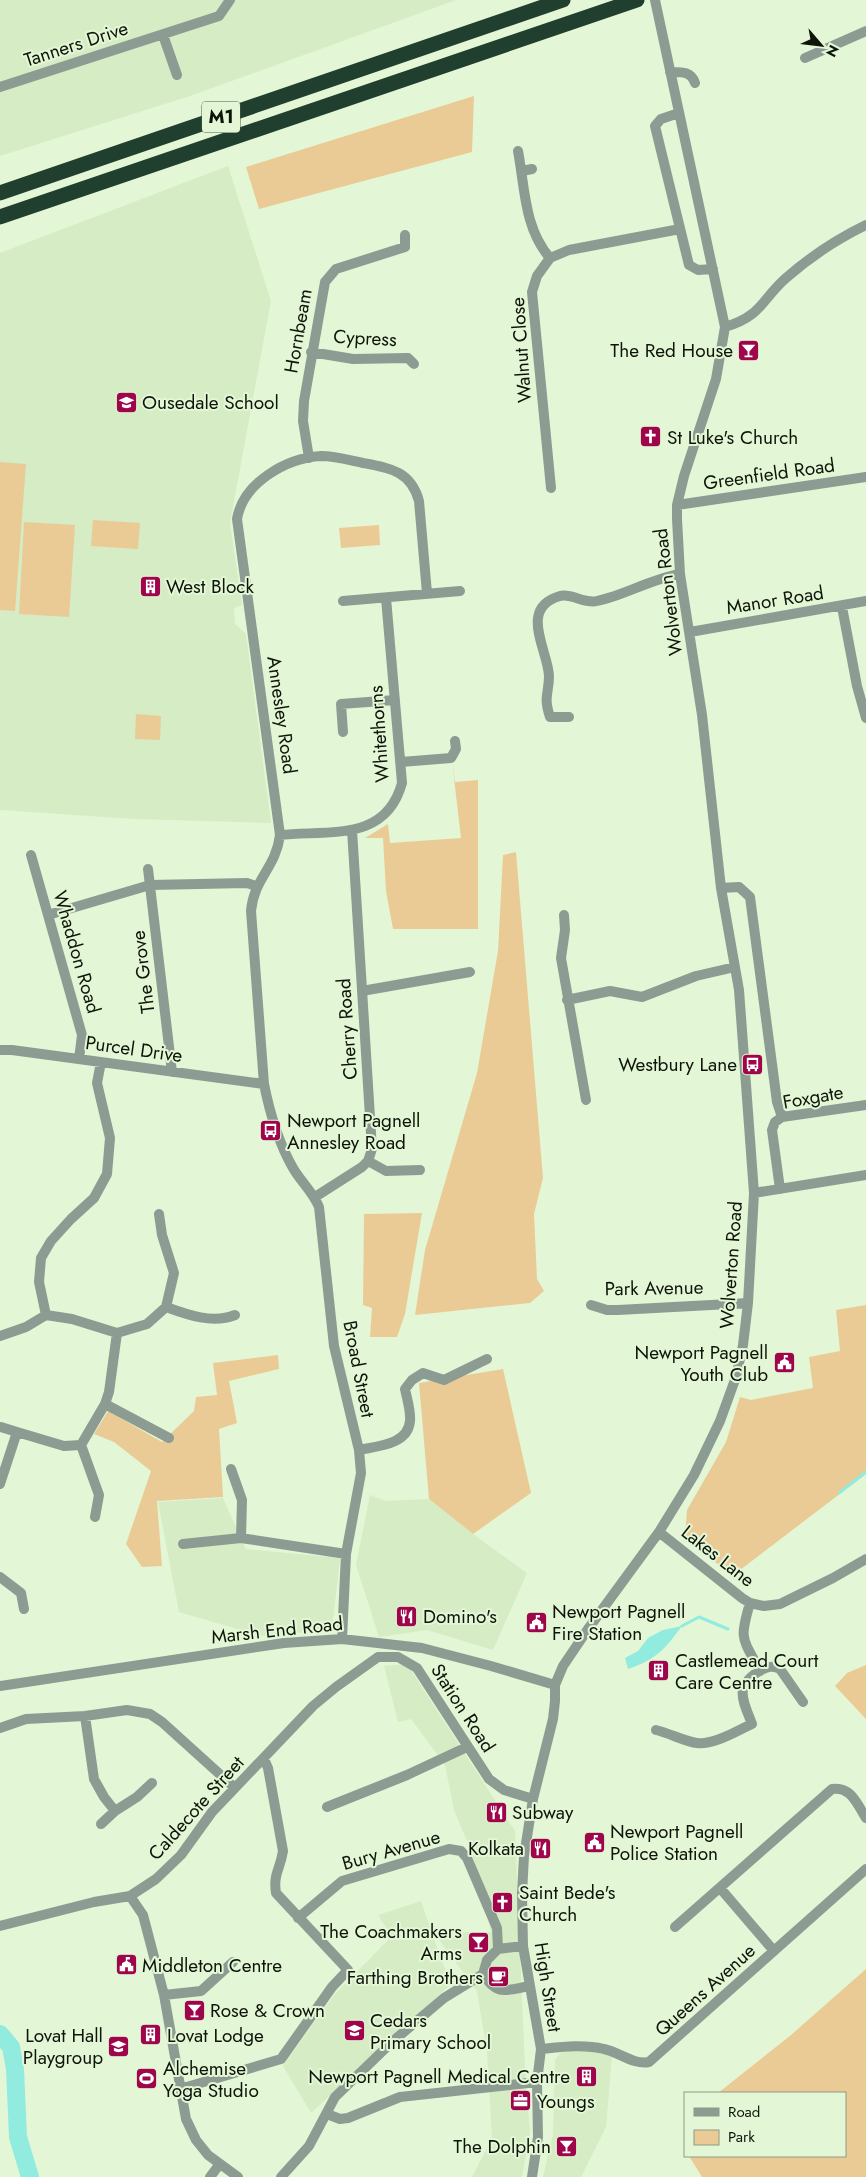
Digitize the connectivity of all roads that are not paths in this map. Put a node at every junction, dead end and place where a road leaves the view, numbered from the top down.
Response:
1 (230, 0) edge
2 (563, 0) edge
3 (655, 0) edge
4 (635, 1) edge
5 (866, 32) edge
6 (163, 35) junction
7 (805, 58) dead end
8 (670, 72) junction
9 (177, 75) dead end
10 (695, 83) dead end
11 (0, 87) edge
12 (679, 113) junction
13 (518, 151) dead end
14 (0, 193) edge
15 (0, 216) edge
16 (866, 226) edge
17 (680, 229) junction
18 (405, 235) dead end
19 (550, 258) junction
20 (713, 269) junction
21 (725, 327) junction
22 (311, 352) junction
23 (414, 364) dead end
24 (309, 458) junction
25 (866, 477) edge
26 (551, 488) dead end
27 (676, 505) junction
28 (680, 574) junction
29 (460, 592) dead end
30 (427, 593) junction
31 (386, 598) junction
32 (343, 601) dead end
33 (866, 601) edge
34 (842, 606) junction
35 (690, 632) junction
36 (395, 700) junction
37 (569, 717) dead end
38 (866, 718) edge
39 (343, 732) dead end
40 (455, 741) dead end
41 (401, 762) junction
42 (352, 830) junction
43 (280, 835) junction
44 (32, 855) dead end
45 (148, 869) dead end
46 (150, 886) junction
47 (256, 886) junction
48 (721, 888) junction
49 (48, 915) junction
50 (564, 916) dead end
51 (735, 967) junction
52 (470, 972) dead end
53 (362, 991) junction
54 (567, 1000) junction
55 (0, 1050) edge
56 (79, 1059) junction
57 (101, 1062) junction
58 (172, 1072) junction
59 (264, 1084) junction
60 (586, 1100) dead end
61 (866, 1105) edge
62 (782, 1117) junction
63 (368, 1161) junction
64 (420, 1170) dead end
65 (866, 1175) edge
66 (780, 1189) junction
67 (754, 1193) junction
68 (315, 1197) junction
69 (159, 1214) dead end
70 (320, 1217) joint
71 (748, 1303) junction
72 (591, 1305) dead end
73 (166, 1307) junction
74 (235, 1314) dead end
75 (46, 1315) junction
76 (117, 1333) junction
77 (0, 1336) edge
78 (487, 1359) dead end
79 (105, 1404) junction
80 (2, 1427) dead end
81 (17, 1432) junction
82 (169, 1438) dead end
83 (81, 1445) junction
84 (358, 1450) junction
85 (231, 1468) dead end
86 (0, 1484) edge
87 (95, 1517) dead end
88 (659, 1532) junction
89 (242, 1538) junction
90 (183, 1544) dead end
91 (346, 1554) junction
92 (866, 1559) edge
93 (0, 1577) edge
94 (750, 1603) junction
95 (24, 1609) dead end
96 (342, 1639) junction
97 (760, 1671) junction
98 (554, 1685) junction
99 (0, 1686) edge
100 (336, 1687) joint
101 (803, 1702) dead end
102 (85, 1716) junction
103 (0, 1728) edge
104 (656, 1730) dead end
105 (467, 1747) junction
106 (264, 1759) junction
107 (152, 1783) dead end
108 (235, 1788) junction
109 (533, 1799) junction
110 (327, 1807) dead end
111 (115, 1811) junction
112 (866, 1818) edge
113 (100, 1824) dead end
114 (866, 1869) edge
115 (720, 1888) junction
116 (130, 1896) junction
117 (298, 1918) junction
118 (0, 1926) edge
119 (675, 1927) dead end
120 (523, 1946) junction
121 (498, 1948) junction
122 (774, 1951) junction
123 (233, 1962) dead end
124 (483, 1974) junction
125 (530, 1986) junction
126 (164, 1995) junction
127 (540, 2049) junction
128 (537, 2082) junction
129 (180, 2089) junction
130 (327, 2114) junction
131 (219, 2165) junction
132 (210, 2177) edge
133 (238, 2177) edge
134 (281, 2177) edge
135 (532, 2177) edge

1 - 6 street, Tanners Drive
2 - 14 highway, M1
3 - 8 street, Wolverton Road
4 - 15 highway, M1
5 - 7 street
6 - 9 street
6 - 11 street, Tanners Drive
8 - 10 street
8 - 12 street, Wolverton Road
12 - 17 street
12 - 20 street, Wolverton Road
13 - 19 street
16 - 21 street
17 - 19 street
17 - 20 street
18 - 22 street, Hornbeam
19 - 26 street, Walnut Close
20 - 21 street, Wolverton Road
21 - 27 street, Wolverton Road
22 - 23 street, Cypress
22 - 24 street, Hornbeam
24 - 30 street, Annesley Road
24 - 43 street, Annesley Road
25 - 27 street, Greenfield Road
27 - 28 street, Wolverton Road
28 - 35 street, Wolverton Road
28 - 37 street
29 - 30 street
30 - 31 street
31 - 32 street
31 - 36 street, Whitethorns
33 - 34 street, Manor Road
34 - 35 street, Manor Road
34 - 38 street
35 - 48 street, Wolverton Road
36 - 39 street
36 - 41 street, Whitethorns
40 - 41 street
41 - 42 street, Whitethorns
42 - 43 street, Whitethorns
42 - 53 street, Cherry Road
43 - 47 street, Annesley Road
44 - 49 street, Whaddon Road
45 - 46 street, The Grove
46 - 47 street
46 - 49 street
46 - 58 street, The Grove
47 - 59 street, Annesley Road
48 - 51 street, Wolverton Road
48 - 62 street
49 - 56 street, Whaddon Road
50 - 54 street
51 - 54 street
51 - 67 street, Wolverton Road
52 - 53 street
53 - 63 street, Cherry Road
54 - 60 street
55 - 56 street, Purcel Drive
56 - 57 street, Purcel Drive
57 - 58 street, Purcel Drive
57 - 75 street
58 - 59 street, Purcel Drive
59 - 68 street, Annesley Road
61 - 62 street, Foxgate
62 - 66 street, Foxgate
63 - 64 street
63 - 68 street
65 - 66 street
66 - 67 street
67 - 71 street, Wolverton Road
68 - 70 street, Annesley Road
69 - 73 street
70 - 84 street, Broad Street
71 - 72 street, Park Avenue
71 - 88 street, Wolverton Road
73 - 74 street
73 - 76 street
75 - 76 street
75 - 77 street
76 - 79 street
78 - 84 street
79 - 82 street
79 - 83 street
80 - 81 street
81 - 83 street
81 - 86 street
83 - 87 street
84 - 91 street, Broad Street
85 - 89 street
88 - 94 street, Lakes Lane
88 - 98 street, Wolverton Road
89 - 90 street
89 - 91 street
91 - 96 street, Broad Street
92 - 94 street, Lakes Lane
93 - 95 street
94 - 97 street
96 - 98 street, Marsh End Road
96 - 99 street, Marsh End Road
97 - 101 street
97 - 104 street
98 - 109 street, High Street
100 - 105 street, Station Road
100 - 106 street, Caldecote Street
102 - 103 street
102 - 108 street
102 - 111 street
105 - 109 street, Station Road
105 - 110 street
106 - 108 street, Caldecote Street
106 - 117 street
107 - 111 street
108 - 116 street, Caldecote Street
109 - 120 street, High Street
111 - 113 street
112 - 115 street
114 - 122 street, Queens Avenue
115 - 119 street
115 - 122 street
116 - 118 street, Caldecote Street
116 - 126 street
117 - 121 street, Bury Avenue
117 - 129 street
120 - 121 street
120 - 125 street, High Street
121 - 124 street
122 - 127 street, Queens Avenue
123 - 126 street
124 - 125 street
124 - 130 street
125 - 127 street, High Street
126 - 129 street
127 - 128 street, High Street
128 - 130 street
128 - 135 street, High Street
129 - 131 street
130 - 134 street
131 - 132 street
131 - 133 street

